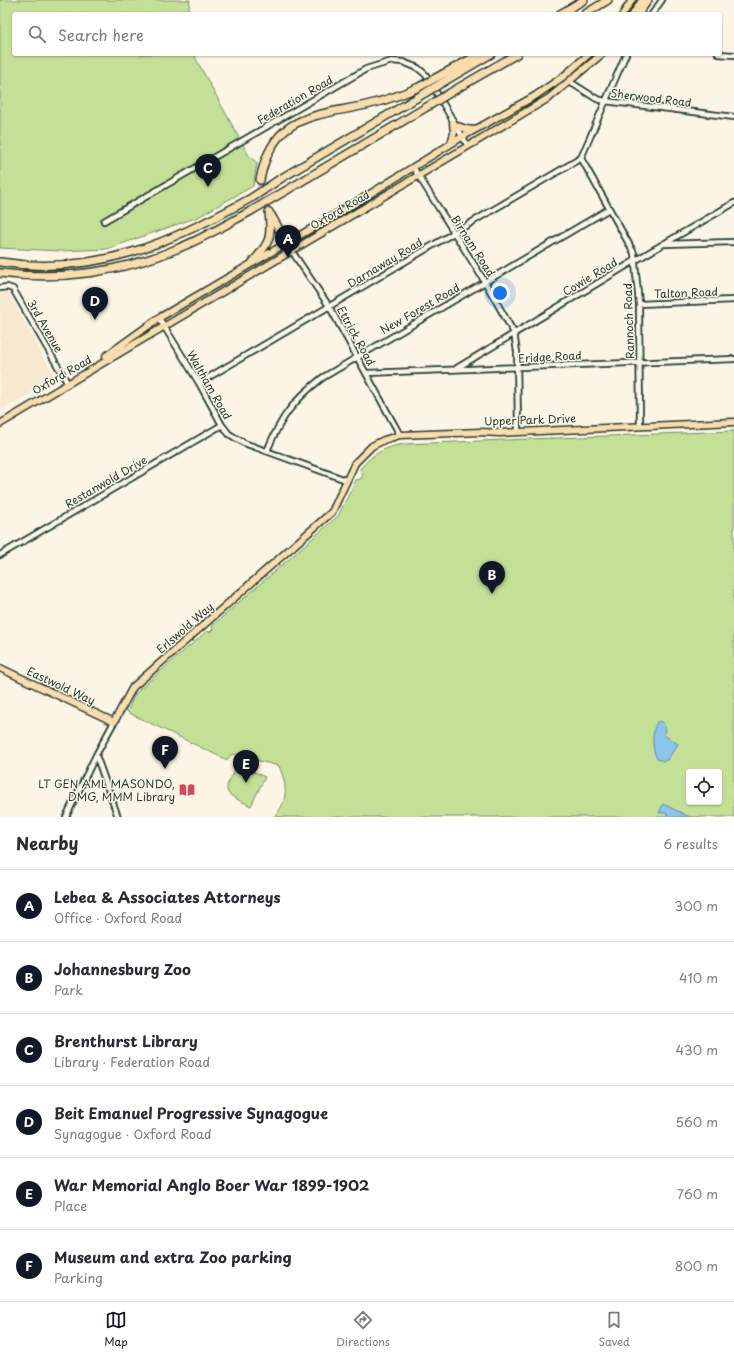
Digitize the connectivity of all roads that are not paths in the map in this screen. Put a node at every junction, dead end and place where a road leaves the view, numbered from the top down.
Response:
1 (584, 0) edge
2 (608, 0) edge
3 (632, 0) edge
4 (642, 0) edge
5 (648, 0) edge
6 (662, 0) edge
7 (563, 12) edge
8 (588, 12) edge
9 (623, 12) edge
10 (633, 12) edge
11 (639, 12) edge
12 (653, 12) edge
13 (722, 54) edge
14 (734, 55) edge
15 (477, 56) edge
16 (487, 56) edge
17 (514, 56) edge
18 (587, 56) edge
19 (600, 56) edge
20 (625, 56) edge
21 (444, 78) junction
22 (570, 82) junction
23 (606, 101) junction
24 (734, 117) edge
25 (454, 124) junction
26 (477, 130) junction
27 (462, 137) junction
28 (450, 144) junction
29 (468, 146) junction
30 (581, 158) junction
31 (413, 167) junction
32 (418, 175) junction
33 (260, 180) tunnel mouth
34 (734, 203) edge
35 (609, 209) junction
36 (104, 221) dead end
37 (453, 233) junction
38 (734, 242) edge
39 (287, 243) junction
40 (664, 244) junction
41 (291, 250) junction
42 (636, 260) junction
43 (0, 262) edge
44 (253, 262) junction
45 (0, 273) edge
46 (485, 282) junction
47 (0, 288) edge
48 (734, 300) edge
49 (639, 304) junction
50 (329, 306) junction
51 (160, 318) junction
52 (164, 326) junction
53 (514, 333) junction
54 (357, 357) junction
55 (734, 359) edge
56 (639, 362) junction
57 (518, 367) junction
58 (457, 369) junction
59 (367, 373) junction
60 (67, 382) junction
61 (199, 382) junction
62 (0, 420) edge
63 (734, 422) edge
64 (0, 424) edge
65 (222, 425) junction
66 (640, 426) junction
67 (518, 431) junction
68 (400, 436) junction
69 (267, 451) junction
70 (346, 480) junction
71 (0, 555) edge
72 (0, 668) edge
73 (114, 722) junction
74 (96, 755) junction
75 (66, 817) edge
76 (118, 817) edge

1 - 7 highway
2 - 8 highway
3 - 9 main road
4 - 10 main road
5 - 11 highway
6 - 12 street
13 - 14 street
15 - 21 highway
16 - 21 highway
17 - 45 highway, bridge
18 - 26 main road, Oxford Road
19 - 22 main road, Oxford Road
20 - 23 street
21 - 33 highway, bridge
21 - 43 highway, bridge
22 - 23 street, Sherwood Road
22 - 29 main road, Oxford Road
23 - 24 street, Sherwood Road
23 - 30 street
25 - 26 main road
25 - 27 street, Federation Road
25 - 28 main road
25 - 36 street, Federation Road
26 - 27 main road, Oxford Road
27 - 28 main road, Oxford Road
27 - 29 street, Federation Road
28 - 31 main road, Oxford Road
29 - 32 main road, Oxford Road
30 - 35 street, Rannoch Road
30 - 37 street, Darnaway Road
31 - 32 street, Birnam Road
31 - 39 main road, Oxford Road
32 - 37 street, Birnam Road
32 - 41 main road, Oxford Road
34 - 40 street, Cowie Road
35 - 42 street, Rannoch Road
35 - 46 street, New Forest Road
37 - 46 street, Birnam Road
37 - 50 street, Darnaway Road
38 - 40 street
39 - 41 highway
39 - 44 main road, Oxford Road
39 - 44 highway
40 - 42 street, Cowie Road
41 - 50 street, Ettrick Road
41 - 52 main road, Oxford Road
42 - 49 street, Rannoch Road
42 - 53 street, Cowie Road
44 - 51 main road, Oxford Road
46 - 53 street, Birnam Road
46 - 54 street, New Forest Road
47 - 60 street, 3rd Avenue
48 - 49 street, Talton Road
49 - 56 street, Rannoch Road
50 - 54 street, Ettrick Road
50 - 61 street, Darnaway Road
51 - 52 street, Waltham Road
51 - 60 main road, Oxford Road
52 - 60 main road, Oxford Road
52 - 61 street, Waltham Road
53 - 57 street, Birnam Road
53 - 58 street, Cowie Road
54 - 59 street, Ettrick Road
54 - 69 street, New Forest Road
55 - 56 street, Eridge Road
56 - 57 street, Eridge Road
56 - 66 street, Rannoch Road
57 - 58 street, Eridge Road
57 - 67 street, Birnam Road
58 - 59 street, Eridge Road
59 - 68 street, Ettrick Road
60 - 62 main road, Oxford Road
60 - 64 main road, Oxford Road
61 - 65 street, Waltham Road
63 - 66 main road, Upper Park Drive
65 - 69 street, Waltham Road
65 - 71 street, Restanwold Drive
66 - 67 main road, Upper Park Drive
67 - 68 main road, Upper Park Drive
68 - 70 main road, Upper Park Drive
69 - 70 street, Waltham Road
70 - 73 main road, Erlswold Way
72 - 73 main road, Eastwold Way
73 - 74 street, Erlswold Way
74 - 75 street, Erlswold Way
74 - 76 street

